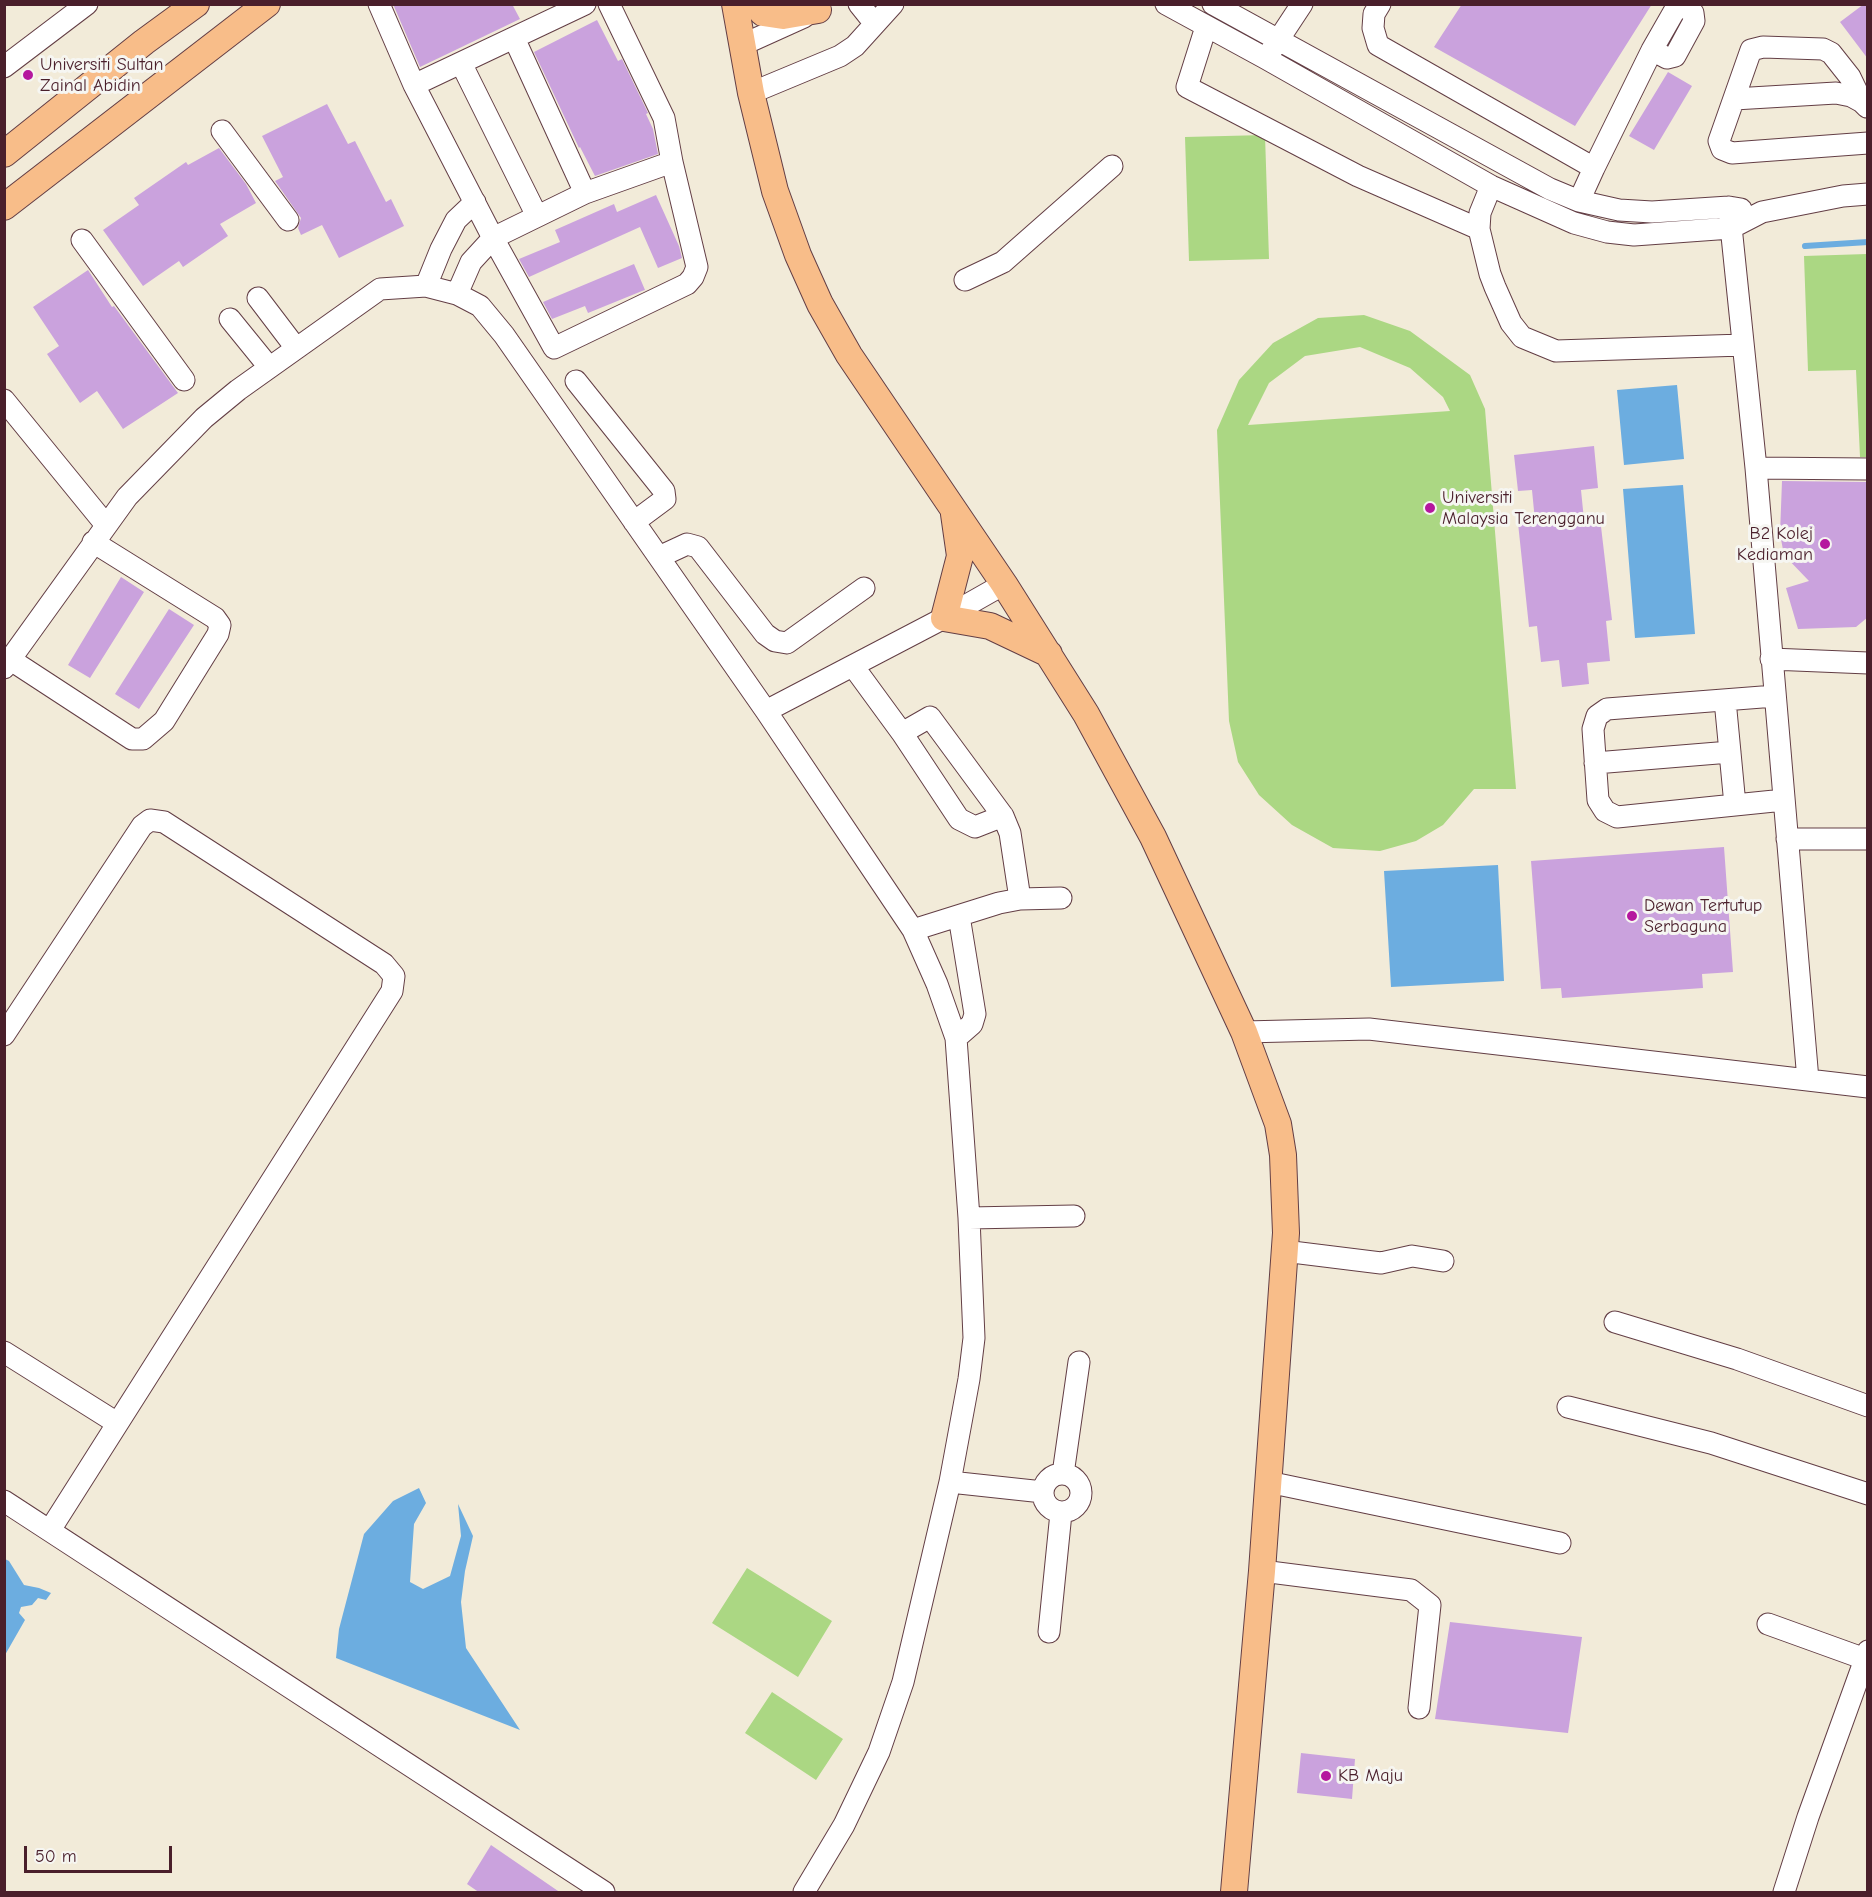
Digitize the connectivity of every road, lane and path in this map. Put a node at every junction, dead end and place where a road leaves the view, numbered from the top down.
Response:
1 (87, 4) edge
2 (196, 4) edge
3 (267, 4) edge
4 (379, 4) edge
5 (585, 4) edge
6 (609, 4) edge
7 (735, 4) edge
8 (754, 4) edge
9 (859, 4) edge
10 (892, 4) edge
11 (1166, 4) edge
12 (1213, 4) edge
13 (1302, 4) edge
14 (1380, 4) edge
15 (823, 7) edge
16 (875, 24) junction
17 (1206, 27) junction
18 (514, 38) junction
19 (1278, 41) junction
20 (742, 45) junction
21 (1652, 50) dead end
22 (1266, 58) junction
23 (461, 63) junction
24 (4, 67) edge
25 (414, 85) junction
26 (751, 93) junction
27 (1734, 99) junction
28 (1865, 105) edge
29 (222, 131) dead end
30 (1868, 143) edge
31 (4, 154) edge
32 (672, 162) junction
33 (1112, 166) dead end
34 (1594, 168) junction
35 (1491, 186) junction
36 (585, 194) junction
37 (1868, 194) edge
38 (1579, 201) junction
39 (476, 202) junction
40 (4, 207) edge
41 (537, 216) junction
42 (1730, 217) junction
43 (288, 220) dead end
44 (1479, 229) junction
45 (493, 238) junction
46 (82, 240) dead end
47 (965, 280) dead end
48 (426, 286) junction
49 (457, 294) junction
50 (258, 298) dead end
51 (230, 319) dead end
52 (1743, 345) junction
53 (297, 348) junction
54 (269, 368) junction
55 (183, 380) dead end
56 (576, 381) dead end
57 (4, 400) edge
58 (1756, 468) junction
59 (1868, 469) edge
60 (954, 509) junction
61 (634, 522) junction
62 (100, 533) junction
63 (659, 557) junction
64 (1004, 584) junction
65 (864, 588) dead end
66 (944, 618) junction
67 (1049, 654) junction
68 (1771, 659) junction
69 (1868, 663) edge
70 (8, 664) edge
71 (853, 666) junction
72 (1775, 696) junction
73 (1725, 700) junction
74 (766, 711) junction
75 (902, 733) junction
76 (1730, 752) junction
77 (1595, 764) junction
78 (1784, 800) junction
79 (1735, 805) junction
80 (1003, 816) junction
81 (1787, 839) junction
82 (1868, 839) edge
83 (1062, 898) dead end
84 (1020, 899) junction
85 (959, 916) junction
86 (914, 930) junction
87 (1244, 1032) junction
88 (4, 1035) edge
89 (956, 1038) junction
90 (1808, 1080) junction
91 (1868, 1087) edge
92 (1074, 1216) dead end
93 (969, 1218) junction
94 (1284, 1251) junction
95 (1443, 1260) dead end
96 (1615, 1322) dead end
97 (4, 1352) edge
98 (1079, 1362) dead end
99 (1868, 1406) edge
100 (1568, 1407) dead end
101 (117, 1423) junction
102 (1063, 1474) junction
103 (950, 1482) junction
104 (1268, 1482) junction
105 (1043, 1492) junction
106 (1868, 1494) edge
107 (4, 1501) edge
108 (1061, 1513) junction
109 (50, 1530) junction
110 (1560, 1543) dead end
111 (1262, 1571) junction
112 (1768, 1624) dead end
113 (1049, 1632) dead end
114 (1866, 1655) edge
115 (1419, 1708) dead end
116 (603, 1893) edge
117 (804, 1893) edge
118 (1234, 1893) edge
119 (1784, 1893) edge

1 - 24 street
2 - 31 main road
3 - 40 main road
4 - 25 street
5 - 18 street
6 - 32 street
7 - 20 main road
8 - 15 main road
9 - 16 street
10 - 16 street
11 - 17 street
12 - 19 street
13 - 19 street
14 - 34 street
15 - 20 street
16 - 26 street
17 - 22 street
17 - 44 street
18 - 23 street
18 - 36 street
19 - 22 street
19 - 38 street
20 - 26 main road
21 - 34 street
22 - 35 street
23 - 25 street
23 - 41 street
25 - 39 street
26 - 60 main road
27 - 28 street
27 - 28 street
27 - 30 street
29 - 43 street
32 - 36 street
32 - 45 street
33 - 47 street
34 - 38 street
35 - 42 street
35 - 44 street
36 - 41 street
37 - 42 street
38 - 42 street
39 - 45 street
39 - 48 street
41 - 45 street
42 - 52 street
44 - 52 street
45 - 49 street
46 - 55 street
48 - 49 street
48 - 53 street
49 - 61 street
50 - 53 street
51 - 54 street
52 - 58 street
53 - 54 street
54 - 62 street
56 - 61 street
57 - 62 street
58 - 59 street
58 - 68 street
60 - 64 main road
60 - 66 main road
61 - 63 street
62 - 70 street
62 - 70 street
63 - 65 street
63 - 74 street
64 - 66 street
64 - 67 main road
66 - 67 main road
66 - 71 street
67 - 87 main road
68 - 69 street
68 - 72 street
71 - 74 street
71 - 75 street
72 - 73 street
72 - 78 street
73 - 76 street
73 - 77 street
74 - 86 street
75 - 80 street
75 - 80 street
76 - 77 street
76 - 79 street
77 - 79 street
78 - 79 street
78 - 81 street
80 - 84 street
81 - 82 street
81 - 90 street
83 - 84 street
84 - 85 street
85 - 86 street
85 - 89 street
86 - 89 street
87 - 90 street
87 - 94 main road
88 - 101 street
89 - 93 street
90 - 91 street
92 - 93 street
93 - 103 street
94 - 95 street
94 - 104 main road
96 - 99 street
97 - 101 street
98 - 102 street
100 - 106 street
101 - 109 street
102 - 105 street
102 - 108 street
103 - 105 street
103 - 117 street
104 - 110 street
104 - 111 main road
105 - 108 street
107 - 109 street
108 - 113 street
109 - 116 street
111 - 115 street
111 - 118 main road
112 - 114 street
114 - 119 street

